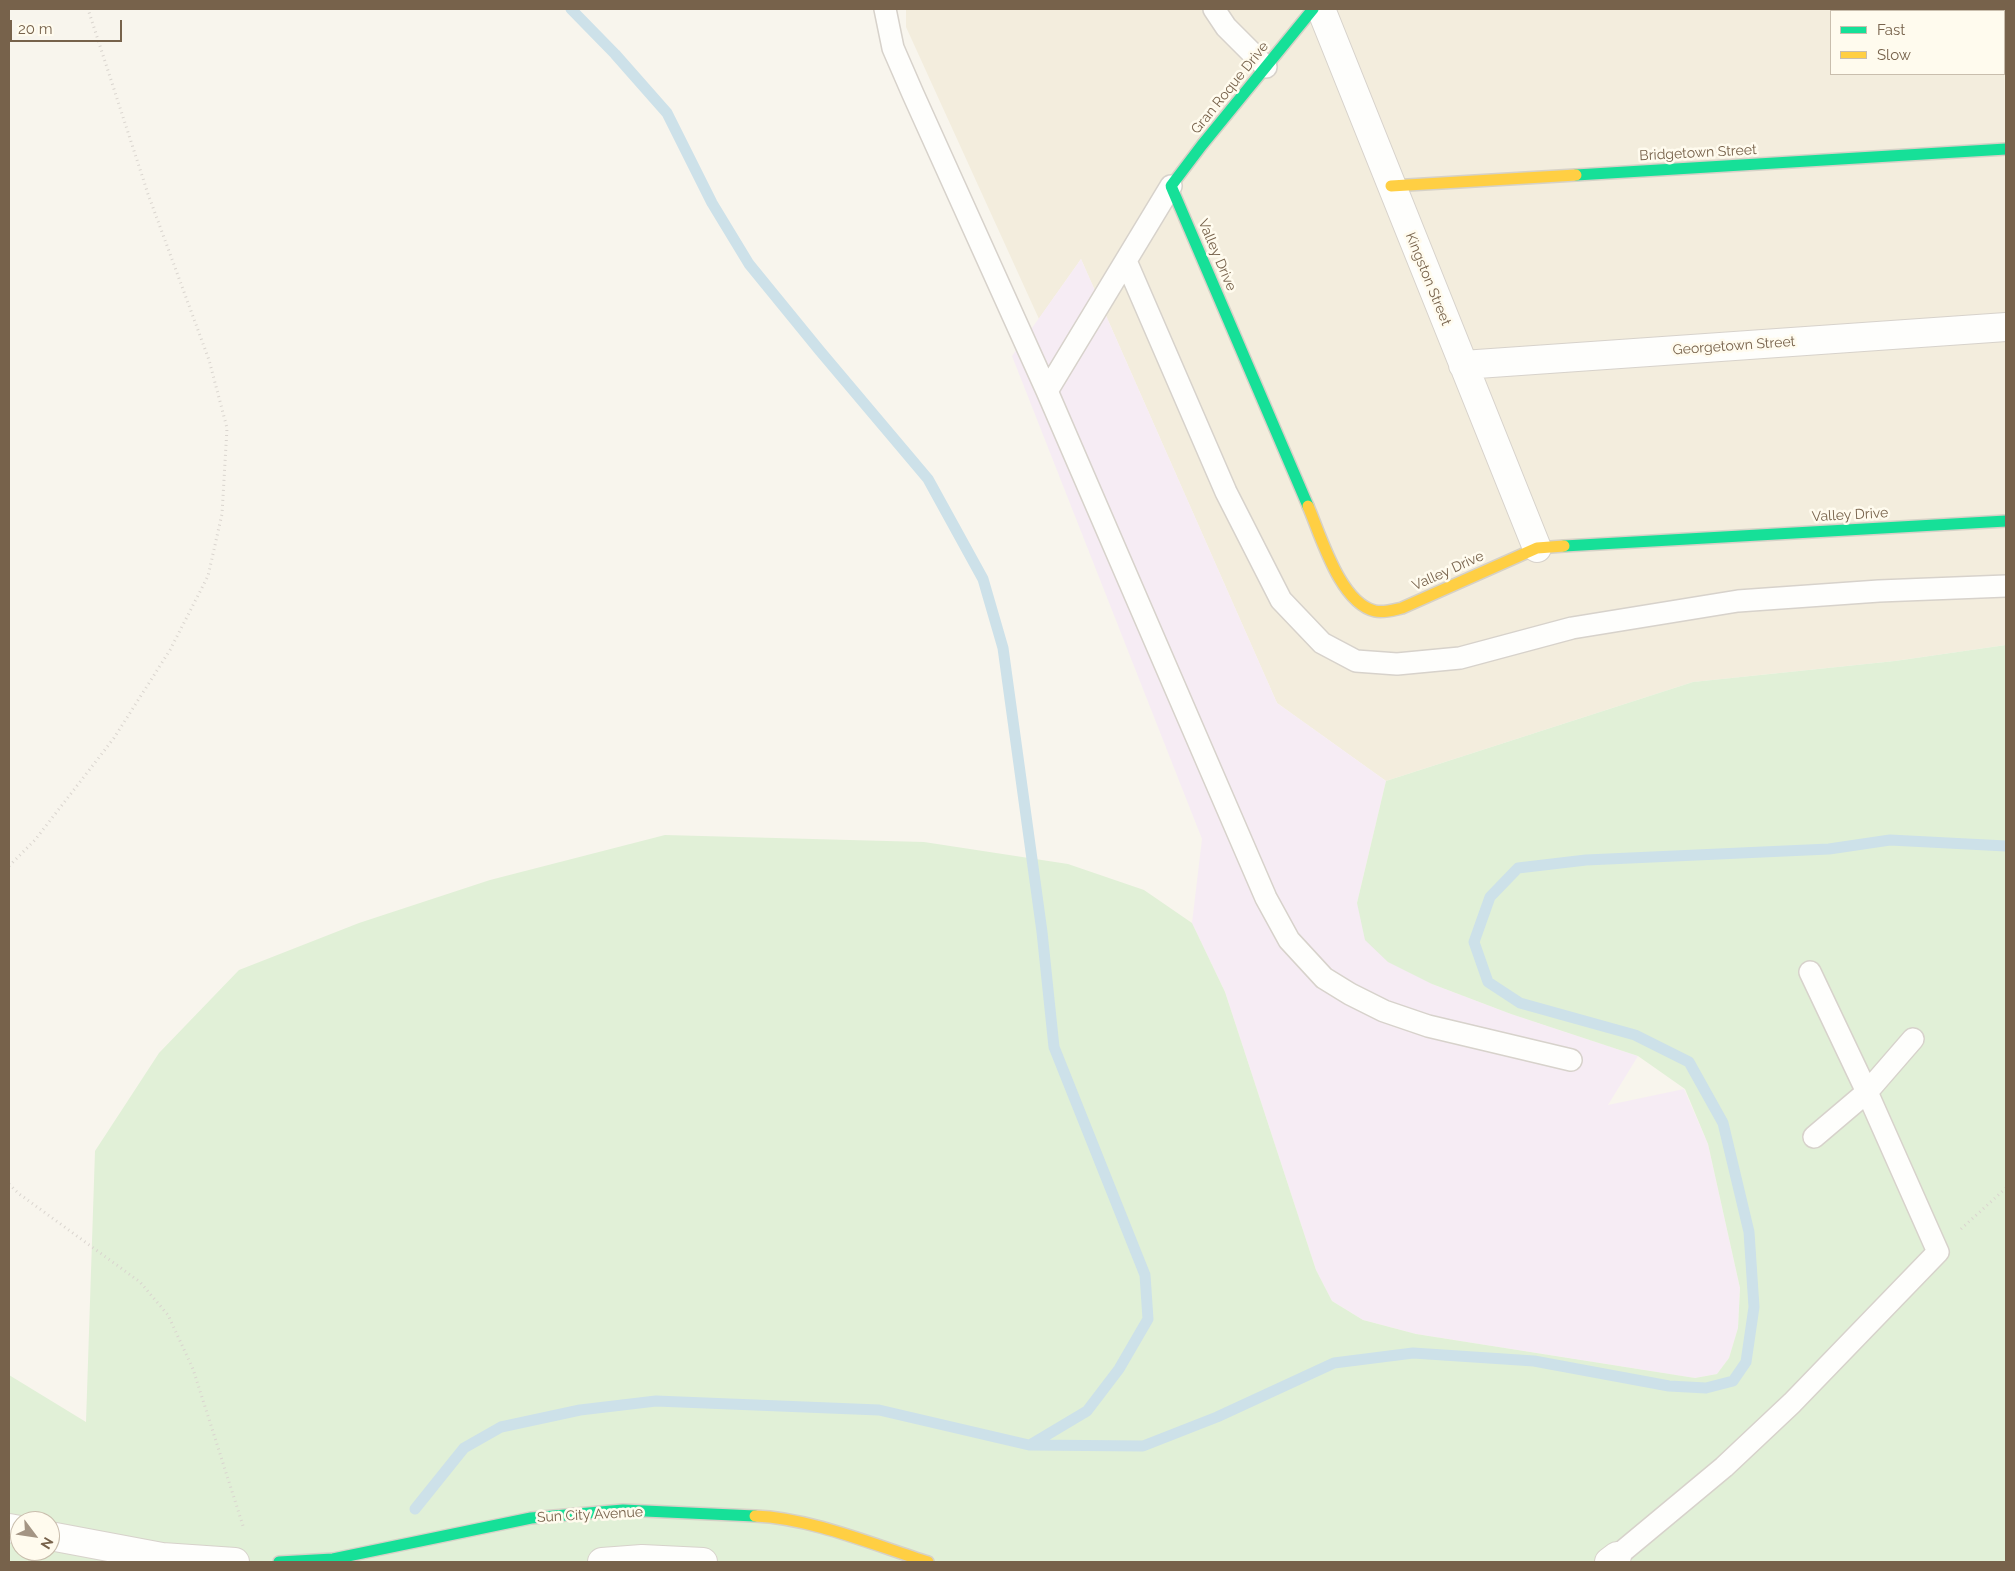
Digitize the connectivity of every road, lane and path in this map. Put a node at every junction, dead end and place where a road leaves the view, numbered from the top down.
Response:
1 (88, 9) edge
2 (885, 9) edge
3 (1214, 9) edge
4 (1313, 9) edge
5 (1321, 9) edge
6 (1266, 67) junction
7 (2006, 149) edge
8 (1172, 186) junction
9 (1391, 186) junction
10 (1126, 260) junction
11 (2006, 327) edge
12 (1463, 365) junction
13 (1047, 391) junction
14 (2006, 521) edge
15 (1536, 548) junction
16 (2006, 586) edge
17 (9, 866) edge
18 (1810, 972) dead end
19 (1913, 1039) dead end
20 (1571, 1060) dead end
21 (1867, 1092) junction
22 (1814, 1137) dead end
23 (9, 1184) edge
24 (2006, 1188) edge
25 (1938, 1252) junction
26 (246, 1535) dead end
27 (60, 1538) edge
28 (1613, 1559) edge
29 (235, 1562) edge
30 (279, 1562) edge
31 (602, 1562) edge
32 (703, 1562) edge
33 (928, 1562) edge

1 - 17 path
2 - 13 lane
3 - 6 lane
4 - 6 street, Gran Roque Drive
5 - 9 street, Kingston Street
6 - 8 street, Gran Roque Drive
7 - 9 street, Bridgetown Street
8 - 10 lane
8 - 15 street, Valley Drive
9 - 12 street, Kingston Street
10 - 13 lane
10 - 16 lane
11 - 12 street, Georgetown Street
12 - 15 street, Kingston Street
13 - 20 lane
14 - 15 street, Valley Drive
18 - 21 lane
19 - 21 lane
21 - 22 lane
21 - 25 lane
23 - 26 path
24 - 25 path
25 - 28 lane
27 - 29 street
30 - 33 street, Sun City Avenue
31 - 32 street

